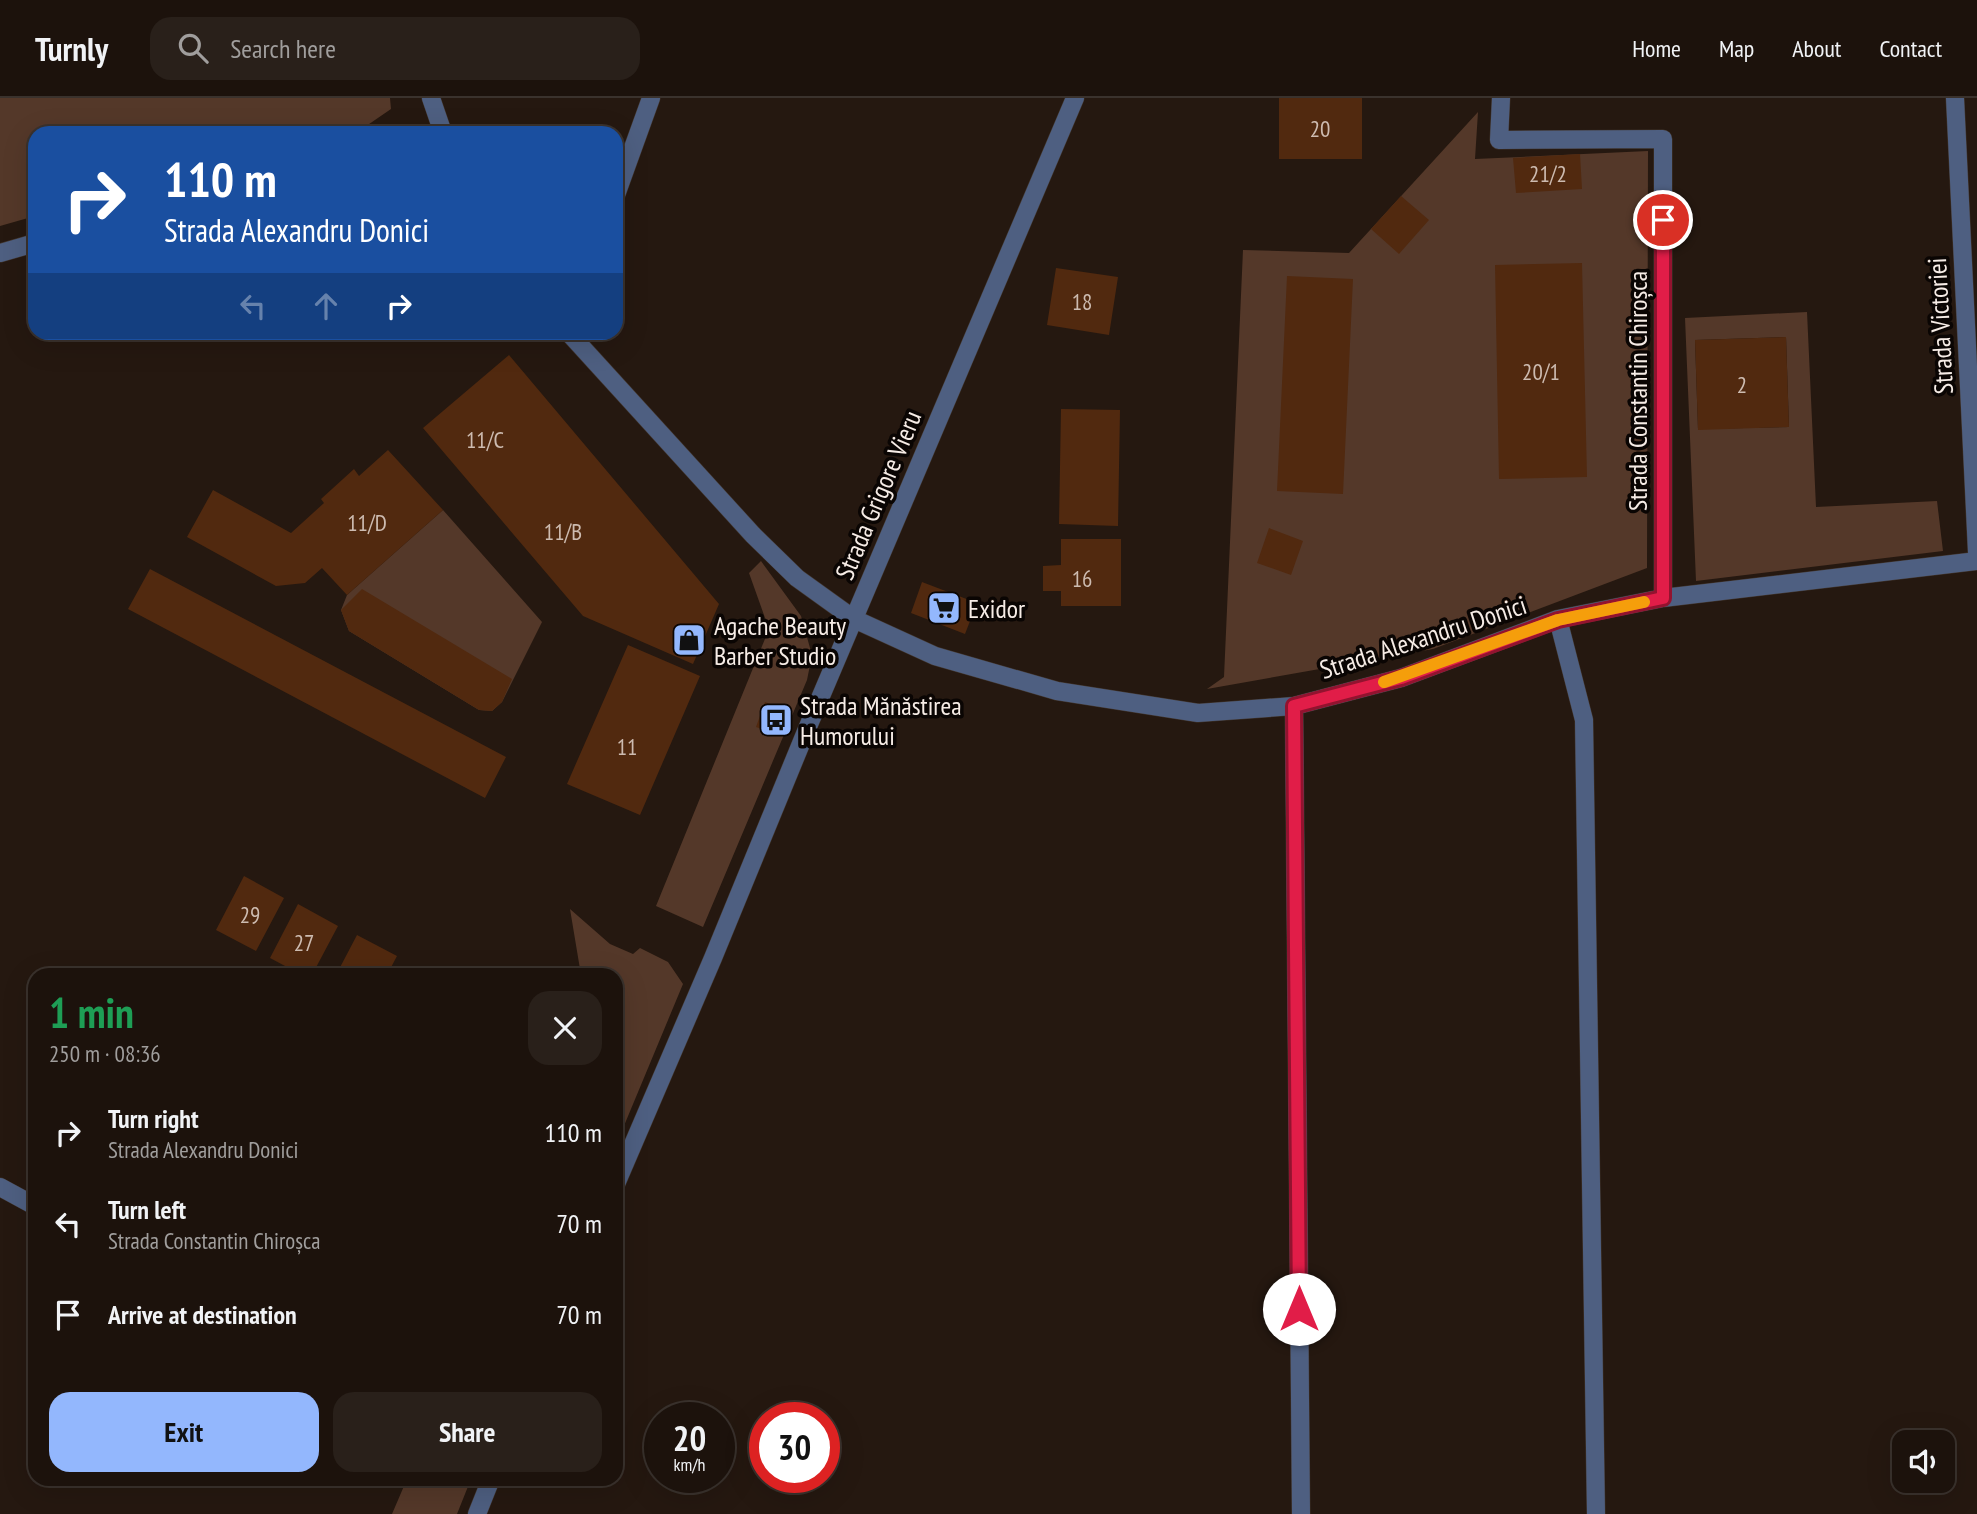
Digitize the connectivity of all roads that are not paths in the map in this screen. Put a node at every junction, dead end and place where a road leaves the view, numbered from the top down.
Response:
1 (431, 98) edge
2 (651, 98) edge
3 (1075, 98) edge
4 (1501, 98) edge
5 (1955, 98) edge
6 (441, 126) edge
7 (623, 176) edge
8 (28, 245) edge
9 (0, 253) edge
10 (574, 340) edge
11 (1977, 552) edge
12 (1977, 561) edge
13 (1663, 598) junction
14 (853, 619) junction
15 (1558, 620) junction
16 (1294, 706) junction
17 (623, 1168) edge
18 (0, 1187) edge
19 (28, 1202) edge
20 (488, 1486) edge
21 (477, 1514) edge
22 (1301, 1514) edge
23 (1596, 1514) edge

1 - 6 street
2 - 7 street
3 - 14 street, Strada Grigore Vieru
4 - 13 street, Strada Constantin Chiroșca
5 - 11 street, Strada Victoriei
8 - 9 street
10 - 14 street
12 - 13 street, Strada Alexandru Donici
13 - 15 street, Strada Alexandru Donici
14 - 16 street, Strada Alexandru Donici
14 - 17 street, Strada Grigore Vieru
15 - 16 street, Strada Alexandru Donici
15 - 23 street
16 - 22 street
18 - 19 street
20 - 21 street

